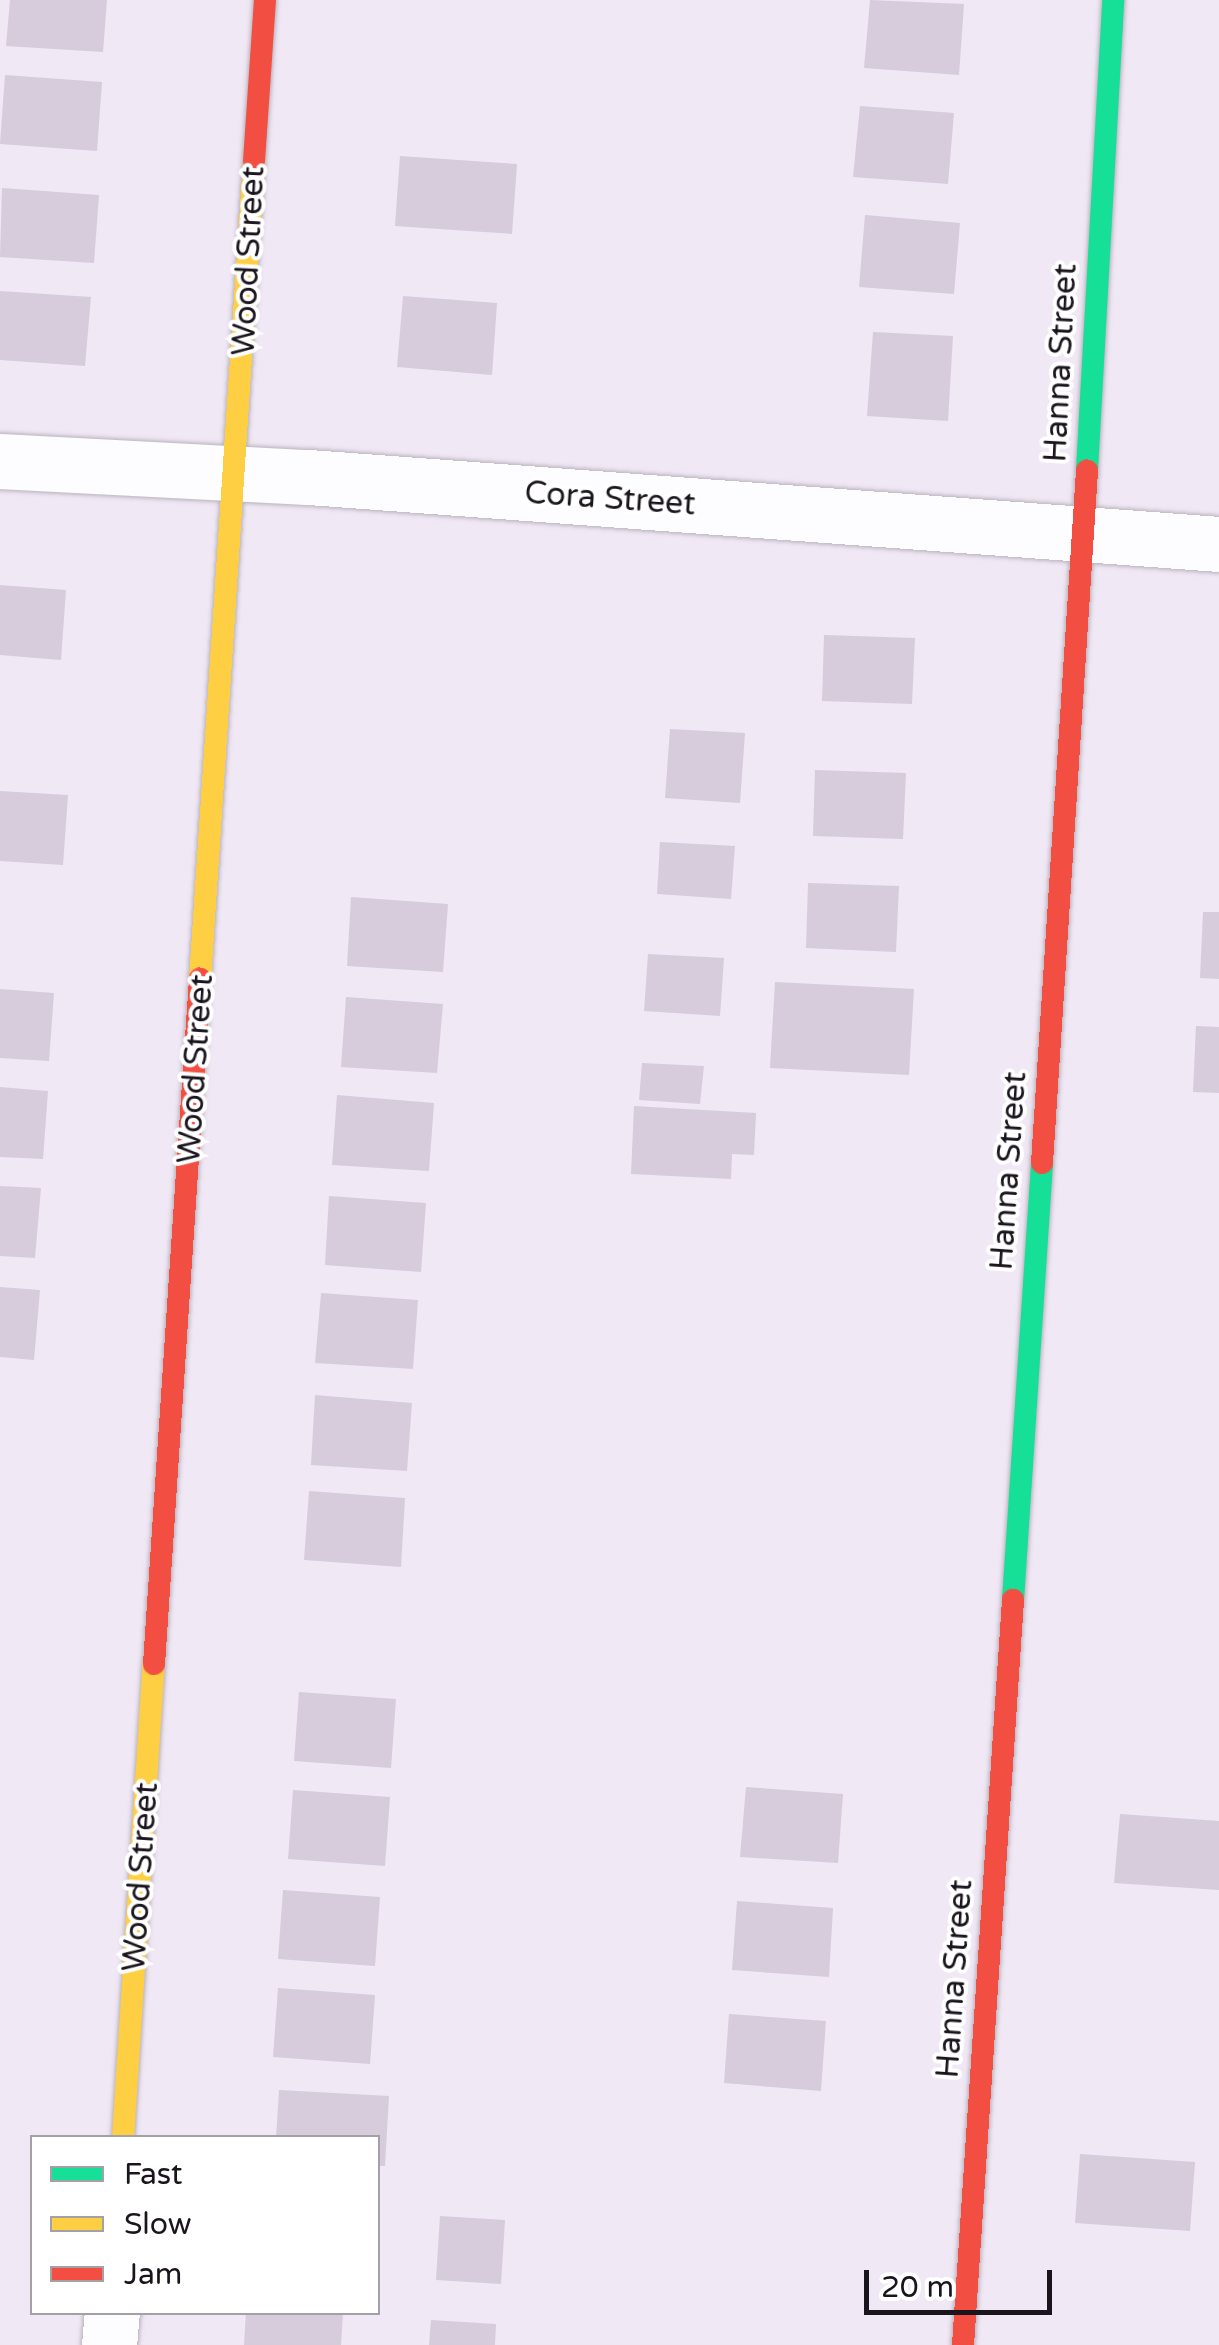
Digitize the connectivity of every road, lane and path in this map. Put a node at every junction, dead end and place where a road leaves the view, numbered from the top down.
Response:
1 (265, 0) edge
2 (1113, 0) edge
3 (0, 461) edge
4 (236, 473) junction
5 (1084, 533) junction
6 (1219, 544) edge
7 (123, 2135) edge
8 (112, 2315) edge
9 (109, 2345) edge
10 (963, 2345) edge

1 - 4 street, Wood Street
2 - 5 street, Hanna Street
3 - 4 street, Cora Street
4 - 5 street, Cora Street
4 - 7 street, Wood Street
5 - 6 street, Cora Street
5 - 10 street, Hanna Street
8 - 9 street

